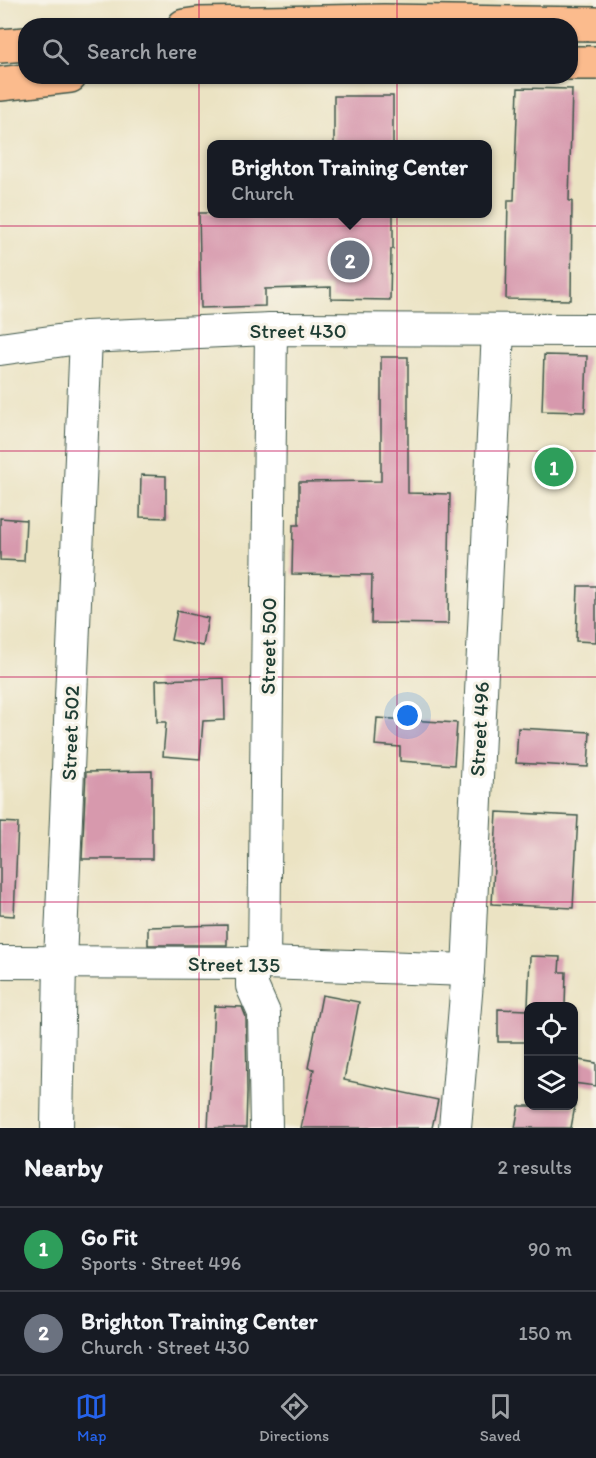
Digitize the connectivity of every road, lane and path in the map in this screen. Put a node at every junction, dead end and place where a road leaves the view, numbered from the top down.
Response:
1 (578, 24) edge
2 (596, 24) edge
3 (18, 45) edge
4 (0, 46) edge
5 (578, 63) edge
6 (596, 63) edge
7 (18, 82) edge
8 (0, 84) edge
9 (271, 330) junction
10 (498, 330) junction
11 (596, 330) edge
12 (86, 337) junction
13 (0, 349) edge
14 (0, 962) edge
15 (60, 962) junction
16 (258, 963) junction
17 (468, 970) junction
18 (57, 1128) edge
19 (266, 1128) edge
20 (455, 1128) edge

1 - 2 main road
3 - 4 main road
5 - 6 main road
7 - 8 main road
9 - 10 street, Street 430
9 - 12 street, Street 430
9 - 16 street, Street 500
10 - 11 street, Street 430
10 - 17 street, Street 496
12 - 13 street, Street 430
12 - 15 street, Street 502
14 - 15 street, Street 135
15 - 16 street, Street 135
15 - 18 street, Street 502
16 - 17 street, Street 135
16 - 19 street, Street 500
17 - 20 street, Street 496

